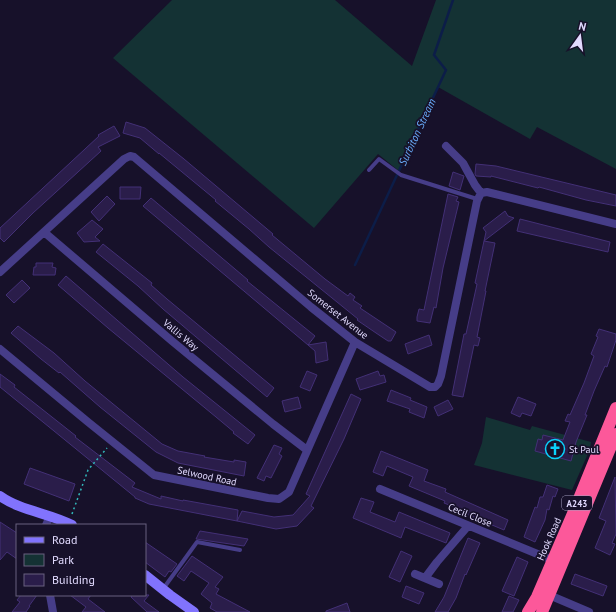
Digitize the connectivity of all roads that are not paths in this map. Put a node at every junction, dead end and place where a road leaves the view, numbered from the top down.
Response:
1 (446, 146) dead end
2 (369, 170) dead end
3 (479, 196) junction
4 (616, 224) edge
5 (44, 232) junction
6 (0, 272) edge
7 (355, 342) junction
8 (0, 349) edge
9 (616, 408) edge
10 (616, 434) edge
11 (307, 450) junction
12 (380, 488) dead end
13 (0, 496) edge
14 (48, 520) edge
15 (70, 524) edge
16 (468, 526) junction
17 (240, 550) dead end
18 (552, 560) junction
19 (415, 574) dead end
20 (146, 576) edge
21 (425, 578) junction
22 (439, 584) dead end
23 (163, 589) junction
24 (549, 595) junction
25 (50, 596) edge
26 (53, 612) edge
27 (194, 612) edge
28 (528, 612) edge
29 (542, 612) edge
30 (589, 612) edge

1 - 3 street
2 - 3 lane
3 - 4 street
3 - 7 street, Somerset Avenue
5 - 6 street, Somerset Avenue
5 - 7 street, Somerset Avenue
5 - 11 street, Vallis Way
7 - 11 street, Selwood Road
8 - 11 street, Selwood Road
9 - 18 highway, Hook Road / A243
10 - 24 highway, Hook Road
12 - 16 street, Cecil Close
13 - 14 street
14 - 15 street
16 - 18 street, Cecil Close
16 - 21 street
17 - 23 lane
18 - 28 highway, Hook Road / A243
19 - 21 street
20 - 23 street
21 - 22 street
23 - 27 street
24 - 29 highway, Hook Road
24 - 30 street
25 - 26 street

